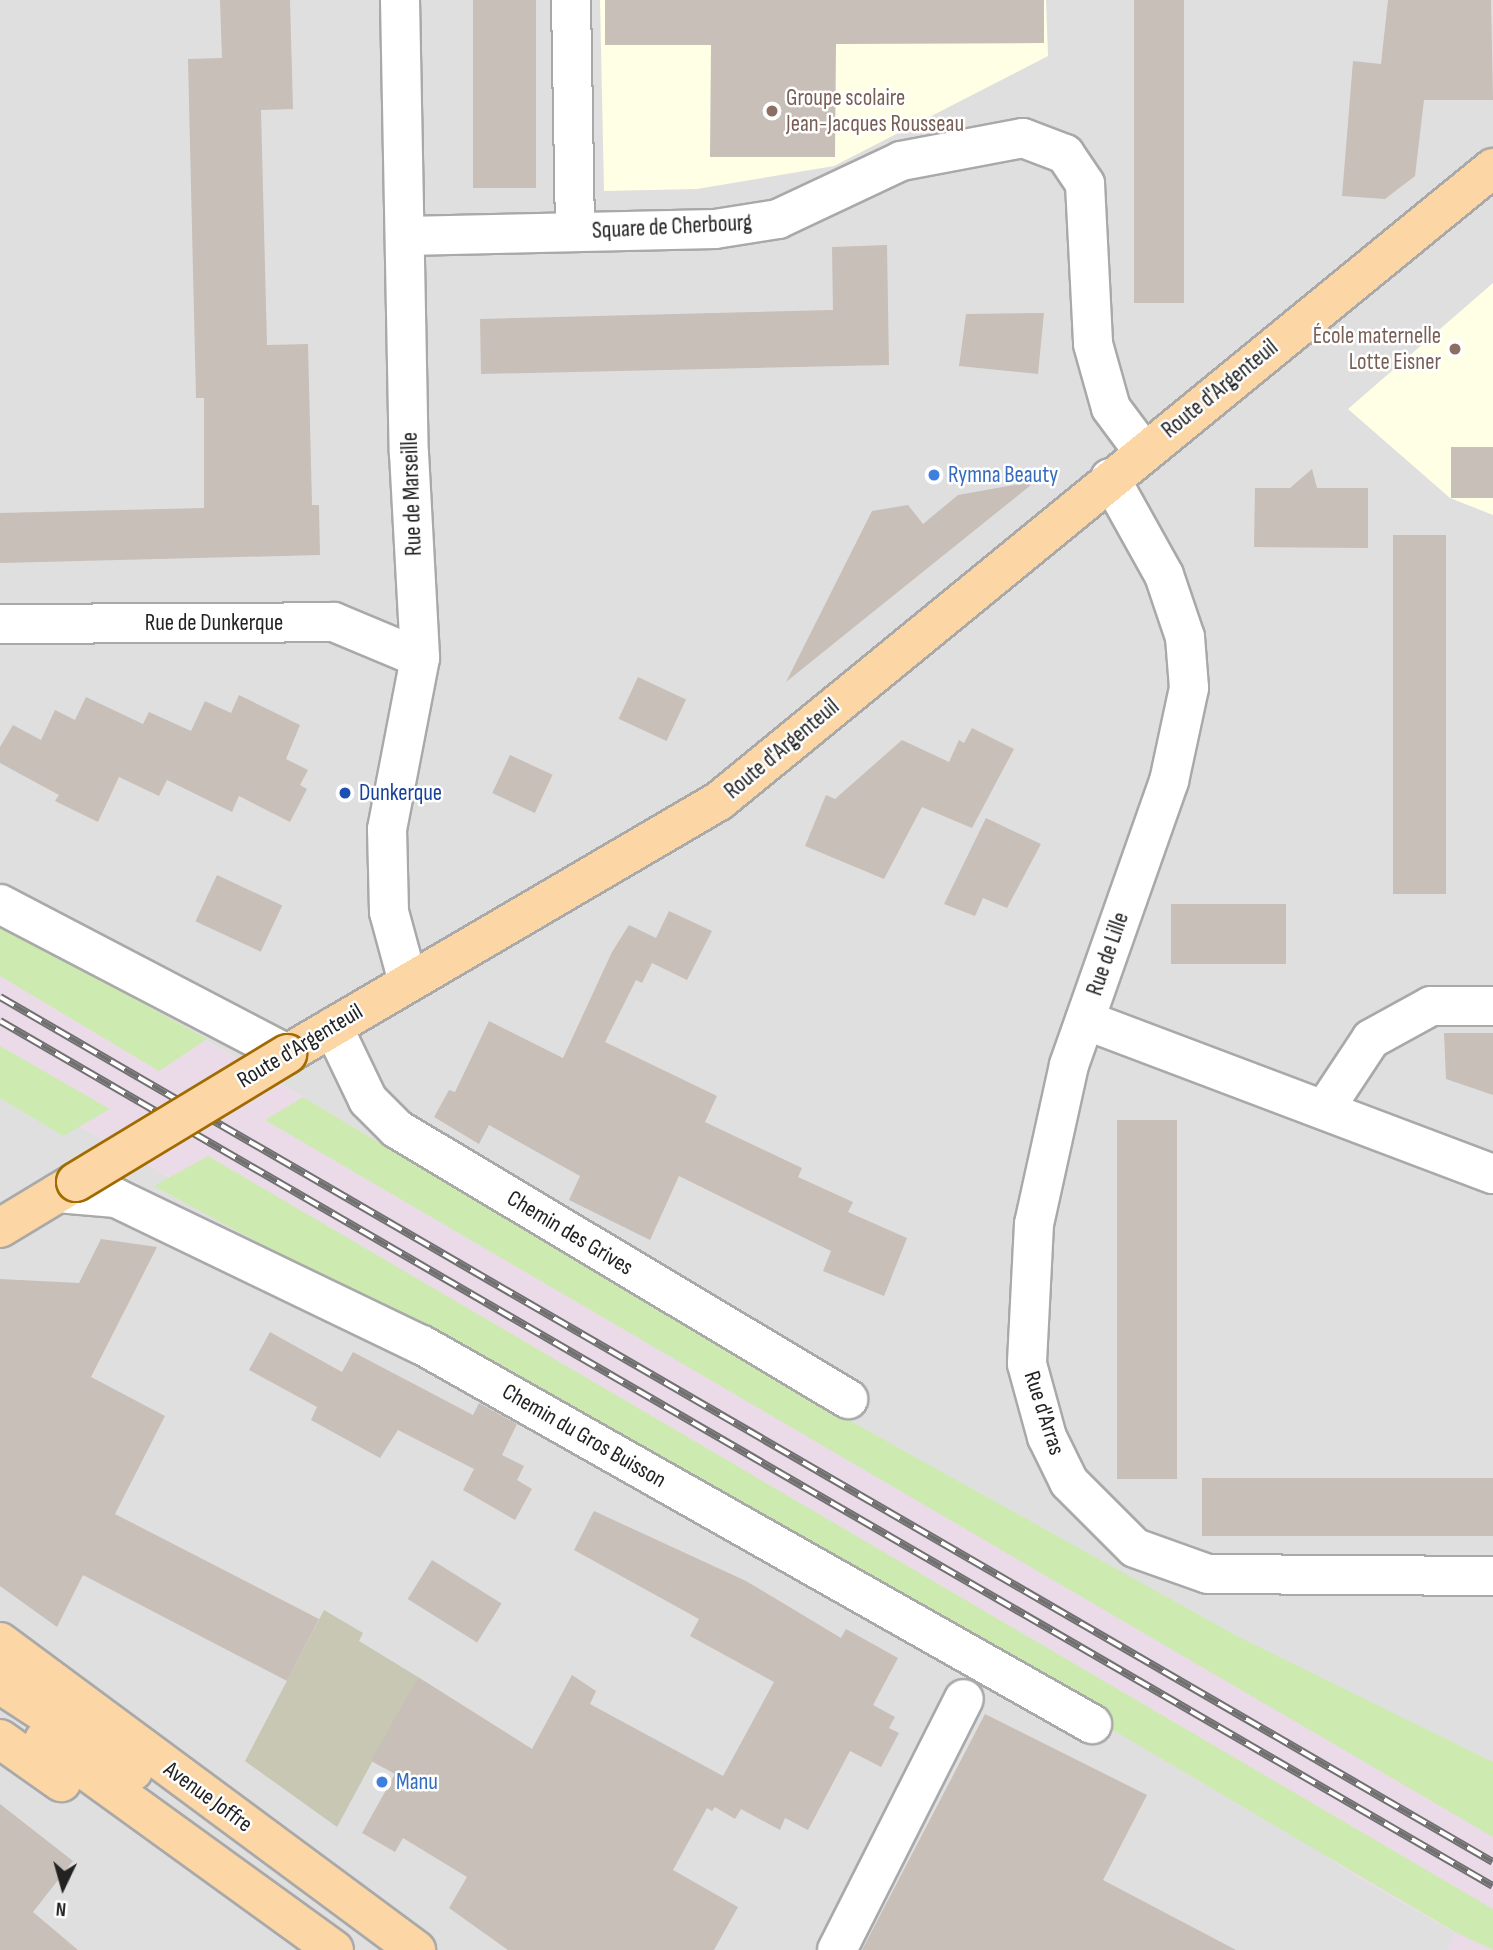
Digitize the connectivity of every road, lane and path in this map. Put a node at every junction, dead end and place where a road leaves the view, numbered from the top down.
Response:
1 (400, 0) edge
2 (571, 0) edge
3 (1493, 168) edge
4 (575, 232) junction
5 (406, 236) junction
6 (1143, 451) junction
7 (1110, 478) junction
8 (0, 624) edge
9 (420, 658) junction
10 (0, 904) edge
11 (408, 982) junction
12 (1493, 1006) edge
13 (1085, 1020) junction
14 (333, 1027) junction
15 (287, 1054) junction
16 (1324, 1110) junction
17 (1493, 1174) edge
18 (67, 1187) junction
19 (0, 1228) edge
20 (848, 1399) dead end
21 (1493, 1576) edge
22 (0, 1642) edge
23 (0, 1684) edge
24 (964, 1699) dead end
25 (0, 1707) edge
26 (1092, 1724) dead end
27 (0, 1739) edge
28 (142, 1763) junction
29 (293, 1950) edge
30 (334, 1950) edge
31 (382, 1950) edge
32 (416, 1950) edge
33 (837, 1950) edge

1 - 5 street, Rue de Marseille
2 - 4 street
3 - 6 main road, Route d'Argenteuil
4 - 5 street, Square de Cherbourg
4 - 6 street, Square de Cherbourg
5 - 9 street, Rue de Marseille
6 - 7 main road, Route d'Argenteuil
7 - 11 main road, Route d'Argenteuil
7 - 13 street, Rue de Lille
8 - 9 street, Rue de Dunkerque
9 - 11 street, Rue de Marseille
10 - 15 street
11 - 14 main road, Route d'Argenteuil
12 - 16 street
13 - 16 street, Rue de Lille
13 - 21 street, Rue d'Arras
14 - 15 main road, Route d'Argenteuil
14 - 20 street, Chemin des Grives
15 - 18 main road, Route d'Argenteuil, bridge
16 - 17 street, Rue de Lille
18 - 19 main road, Route d'Argenteuil
18 - 26 street, Chemin du Gros Buisson
22 - 28 main road, Avenue Joffre
23 - 28 main road, Avenue Joffre
24 - 33 street
25 - 30 main road
27 - 29 main road
28 - 31 main road, Avenue Joffre
28 - 32 main road, Avenue Joffre

